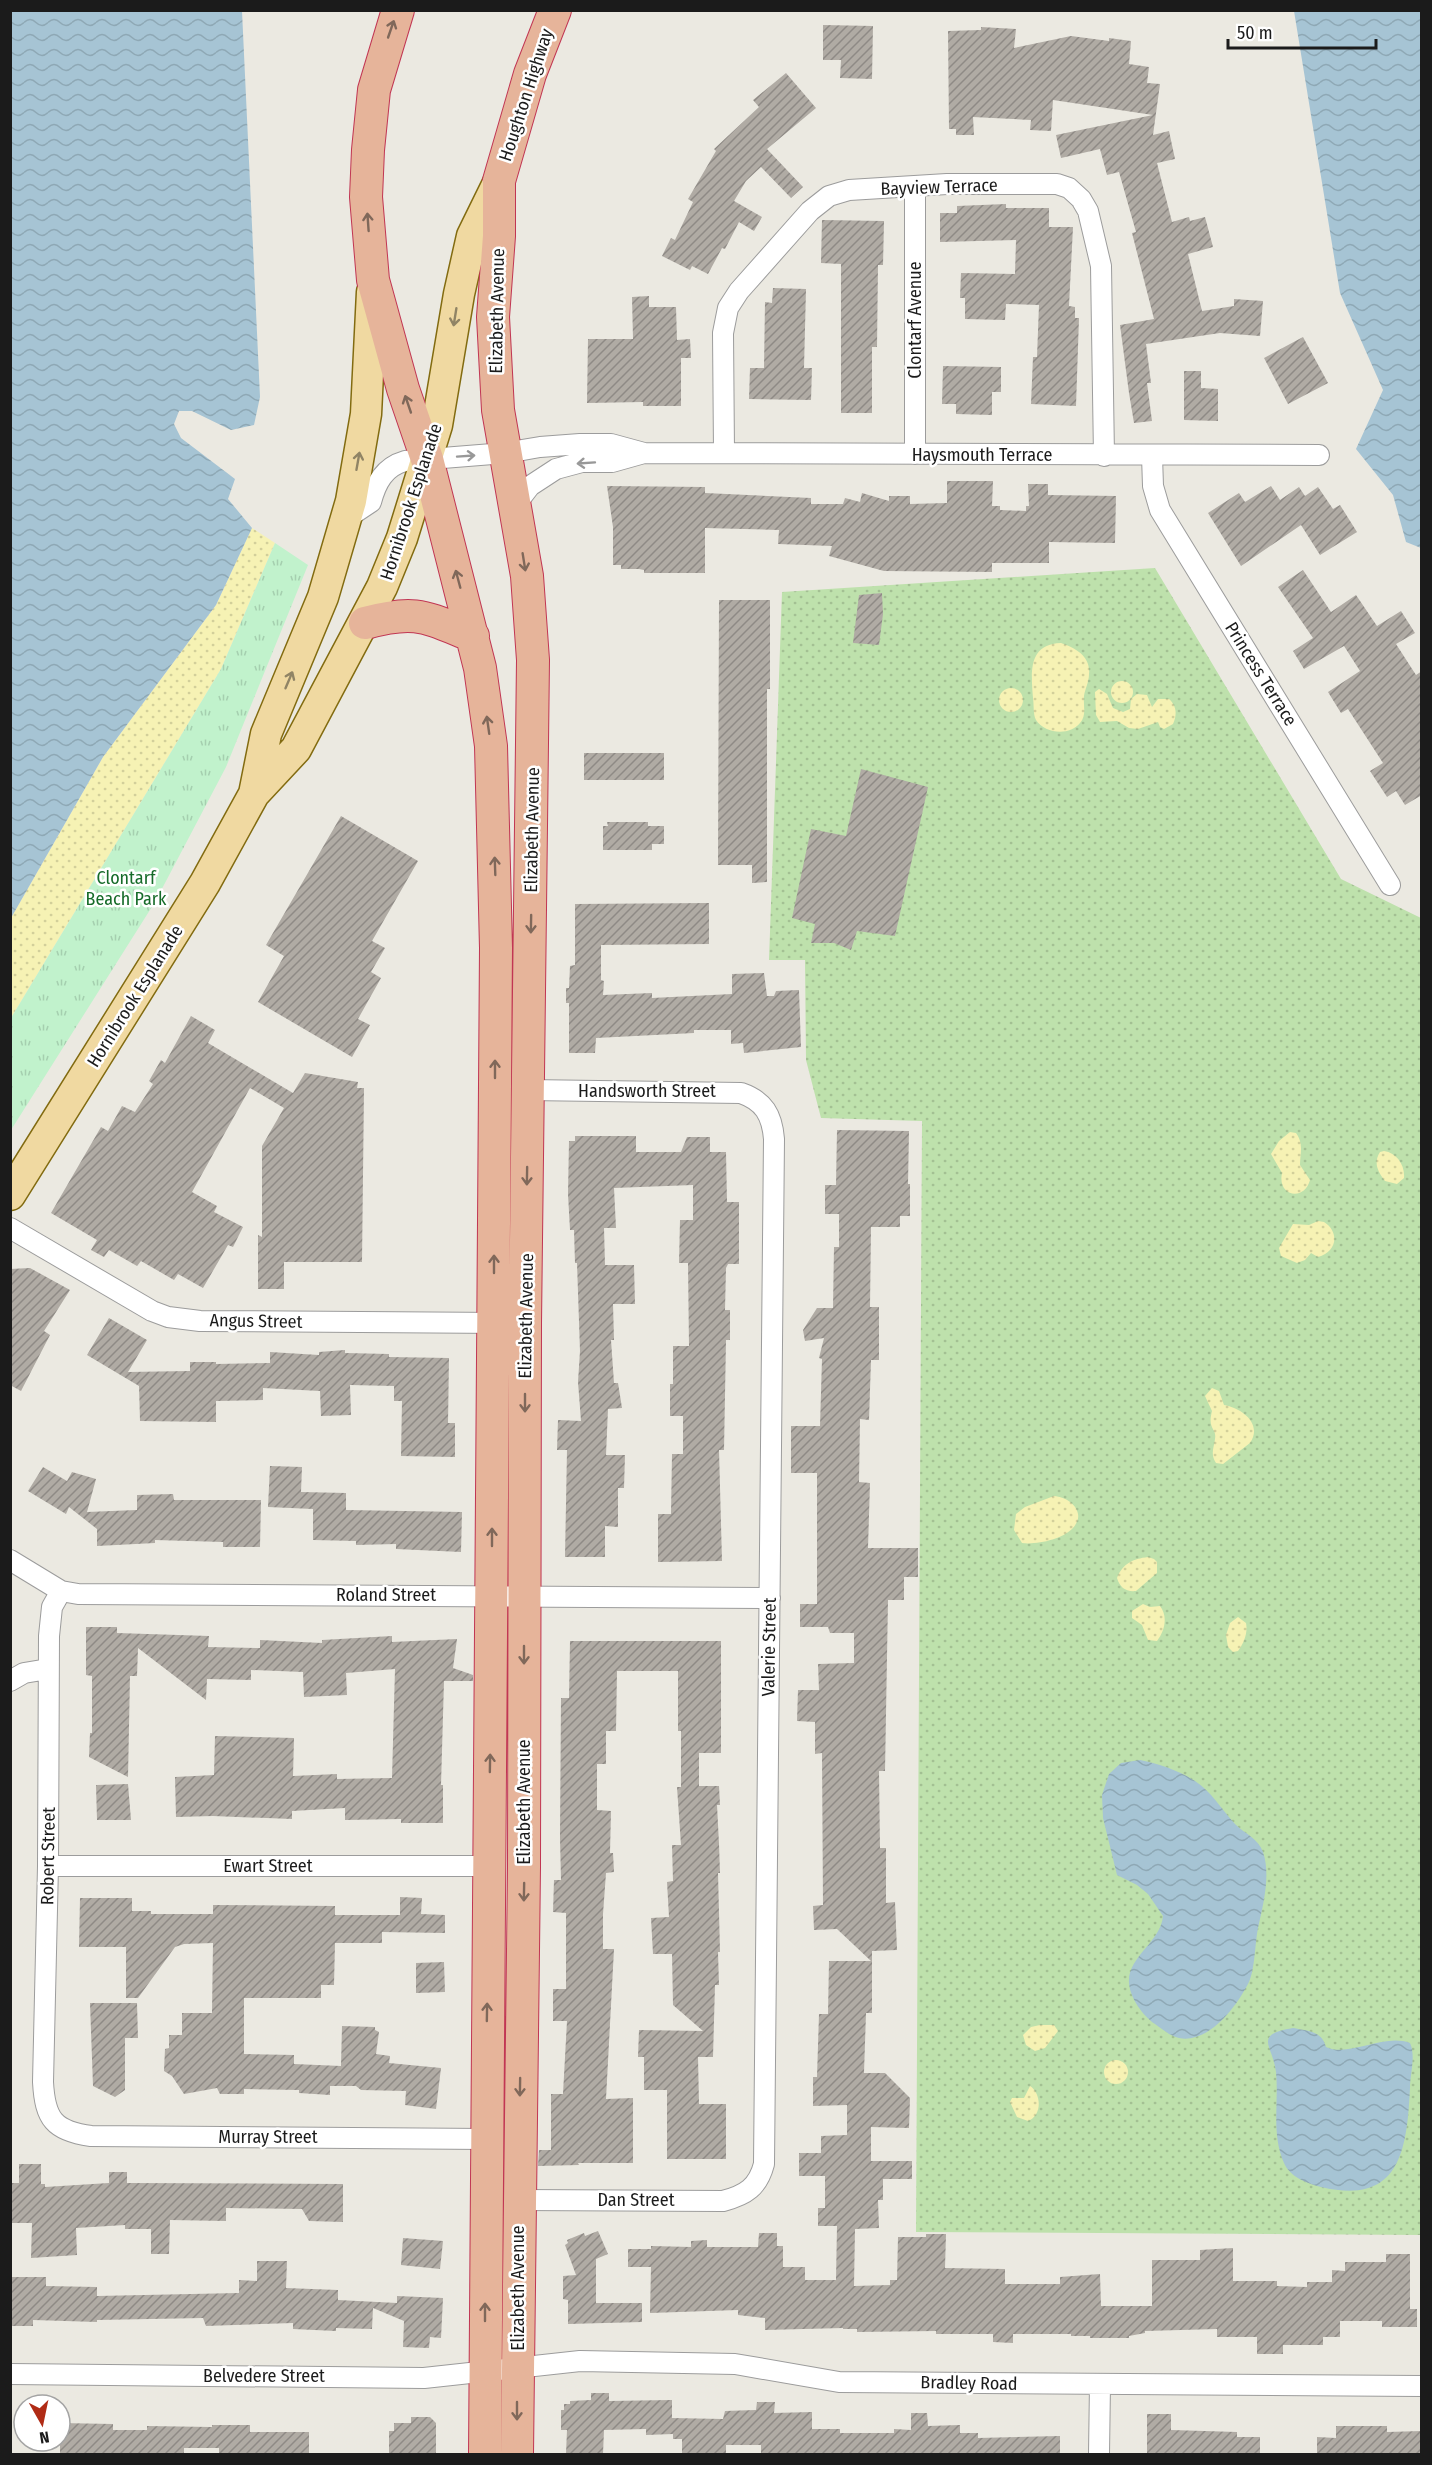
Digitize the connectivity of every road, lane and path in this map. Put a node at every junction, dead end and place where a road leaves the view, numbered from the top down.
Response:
1 (398, 10) edge
2 (555, 10) edge
3 (498, 181) junction
4 (915, 187) junction
5 (373, 280) junction
6 (724, 452) junction
7 (505, 453) junction
8 (644, 453) junction
9 (915, 454) junction
10 (1319, 455) dead end
11 (1104, 456) junction
12 (1152, 456) junction
13 (427, 459) junction
14 (516, 504) junction
15 (347, 518) junction
16 (365, 623) junction
17 (473, 636) junction
18 (254, 794) junction
19 (1390, 885) dead end
20 (528, 1090) junction
21 (763, 1104) joint
22 (10, 1195) edge
23 (10, 1228) edge
24 (493, 1323) junction
25 (525, 1323) junction
26 (10, 1560) edge
27 (62, 1591) junction
28 (491, 1596) junction
29 (523, 1596) junction
30 (770, 1598) junction
31 (48, 1669) junction
32 (10, 1682) edge
33 (48, 1866) junction
34 (489, 1866) junction
35 (53, 2123) joint
36 (486, 2139) junction
37 (752, 2190) joint
38 (519, 2200) junction
39 (518, 2367) junction
40 (484, 2371) junction
41 (10, 2374) edge
42 (1100, 2384) junction
43 (1422, 2386) edge
44 (485, 2454) edge
45 (517, 2454) edge
46 (1099, 2454) edge

5 -> 1 highway
2 - 3 highway, Houghton Highway
3 - 7 highway, Elizabeth Avenue
3 -> 13 main road, Hornibrook Esplanade
4 - 6 street, Bayview Terrace
4 - 9 street, Clontarf Avenue
4 - 11 street, Bayview Terrace
13 -> 5 highway, Elizabeth Avenue
15 -> 5 main road, Hornibrook Esplanade
6 - 8 street, Haysmouth Terrace
6 - 9 street, Haysmouth Terrace
7 - 8 street, Haysmouth Terrace
13 -> 7 street, Haysmouth Terrace
7 - 14 highway, Elizabeth Avenue
8 -> 14 street, Haysmouth Terrace
9 - 11 street, Haysmouth Terrace
10 - 12 street, Haysmouth Terrace
11 - 12 street, Haysmouth Terrace
12 - 19 street, Princess Terrace
13 - 15 street, Haysmouth Terrace
13 - 16 main road, Hornibrook Esplanade
17 -> 13 highway, Elizabeth Avenue
14 -> 20 highway, Elizabeth Avenue
18 -> 15 main road, Hornibrook Esplanade
16 - 17 highway
16 - 18 main road, Hornibrook Esplanade
24 -> 17 highway, Elizabeth Avenue
18 - 22 main road, Hornibrook Esplanade
20 - 21 street, Handsworth Street
20 -> 25 highway, Elizabeth Avenue
21 - 30 street, Valerie Street
23 - 24 street, Angus Street
24 - 25 street, Angus Street
28 -> 24 highway, Elizabeth Avenue
25 -> 29 highway, Elizabeth Avenue
26 - 27 street, Roland Street
27 - 28 street, Roland Street
27 - 31 street, Robert Street
28 - 29 street, Roland Street
34 -> 28 highway, Elizabeth Avenue
29 - 30 street, Roland Street
29 -> 38 highway, Elizabeth Avenue
30 - 37 street, Valerie Street
31 - 32 street
31 - 33 street, Robert Street
33 - 34 street, Ewart Street
33 - 35 street, Robert Street
36 -> 34 highway, Elizabeth Avenue
35 - 36 street, Murray Street
40 -> 36 highway, Elizabeth Avenue
37 - 38 street, Dan Street
38 - 39 highway, Elizabeth Avenue
39 - 40 street, Belvedere Street
39 - 42 street, Bradley Road
39 -> 45 highway, Elizabeth Avenue
40 - 41 street, Belvedere Street
40 - 44 highway, Elizabeth Avenue
42 - 43 street, Bradley Road
42 - 46 street

